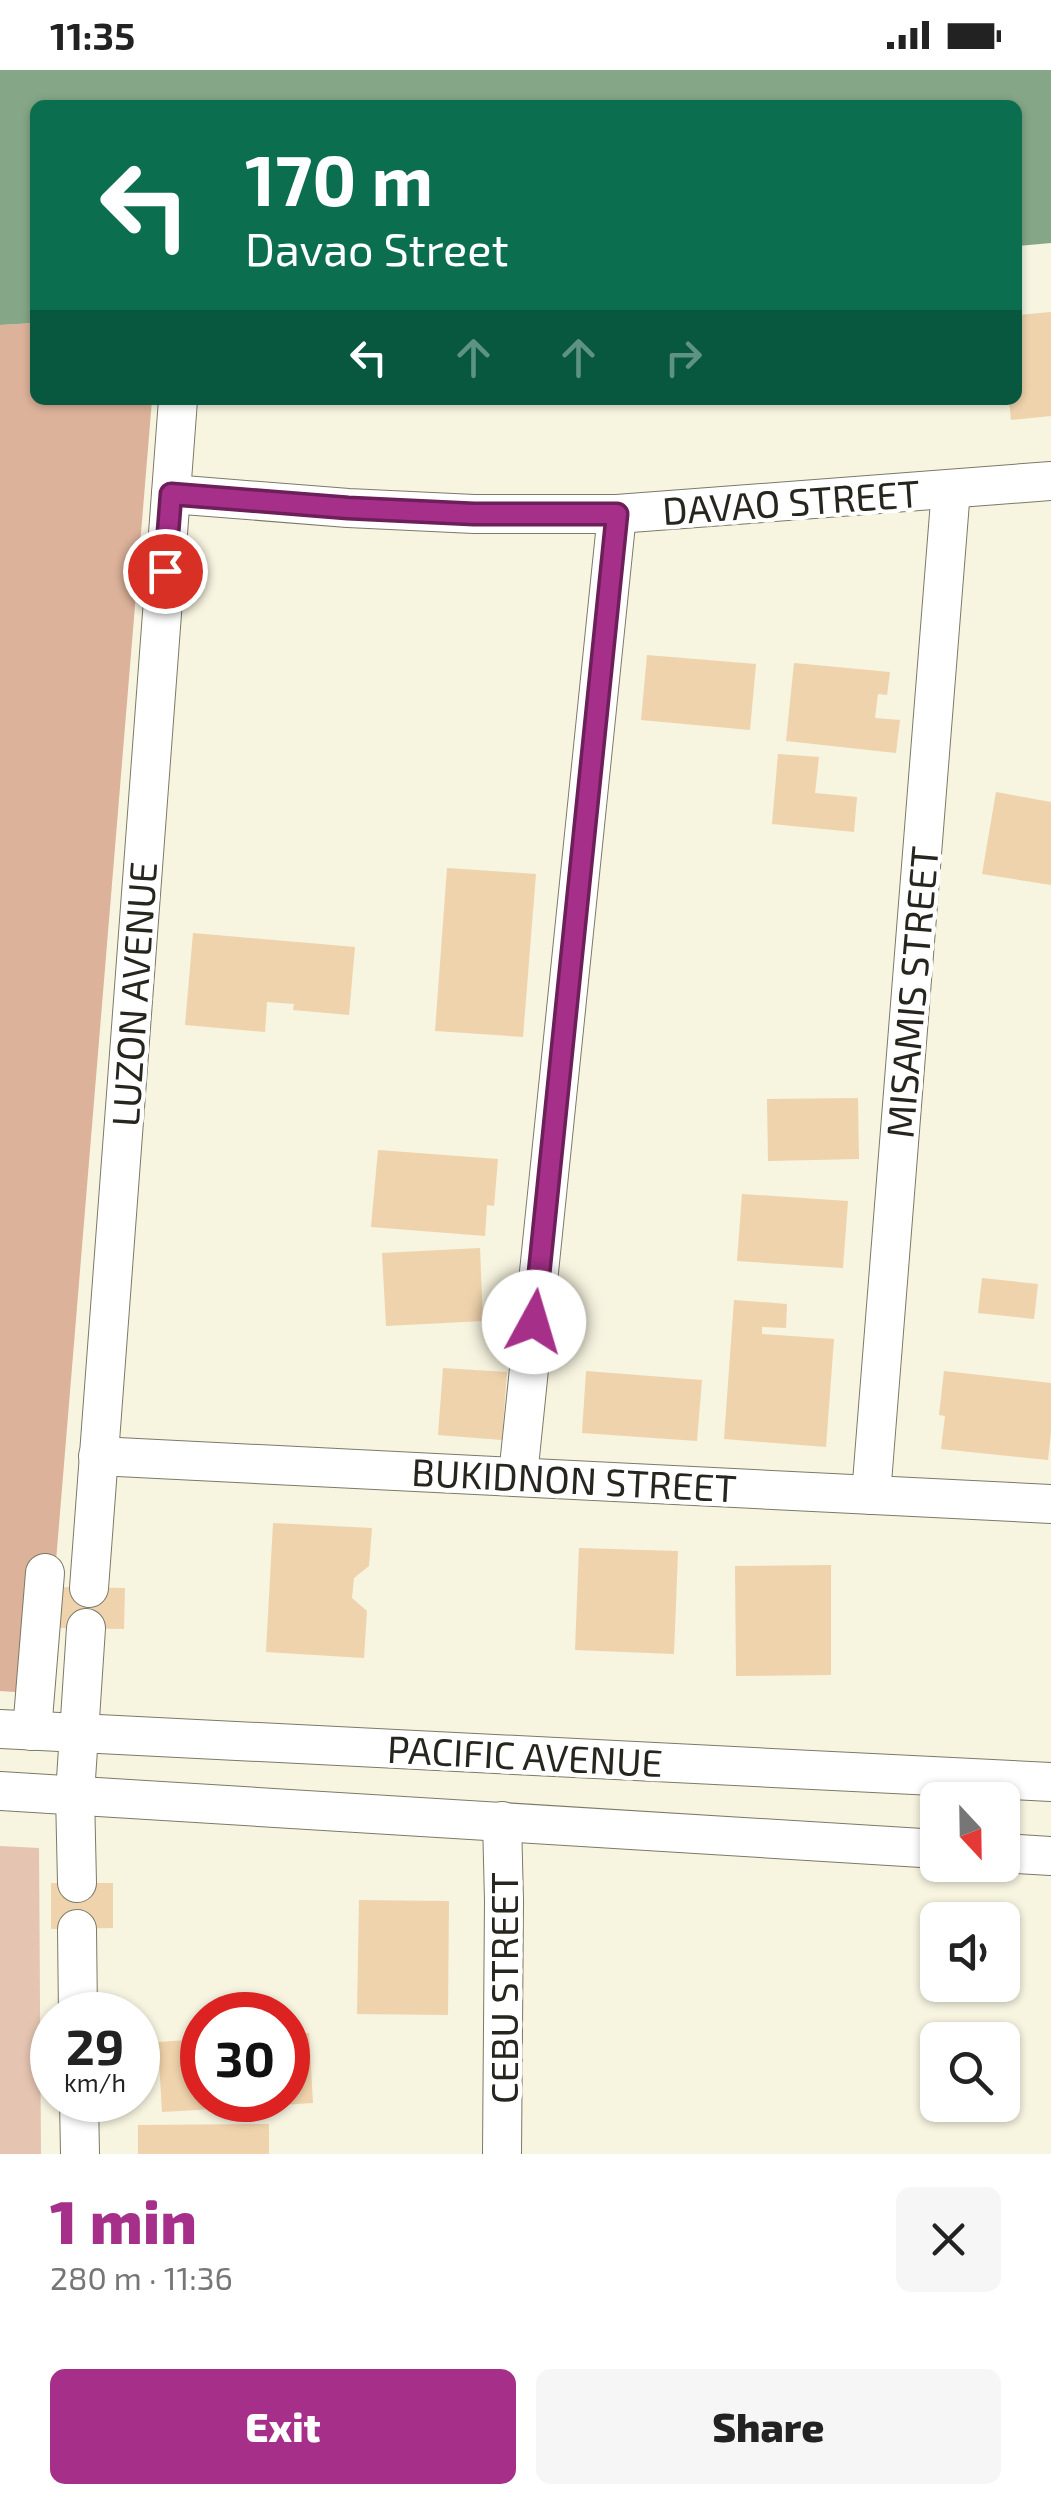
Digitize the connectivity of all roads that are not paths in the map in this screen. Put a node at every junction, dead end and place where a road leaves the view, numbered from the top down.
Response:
1 (178, 405) edge
2 (1051, 481) edge
3 (951, 490) junction
4 (171, 494) junction
5 (617, 514) junction
6 (98, 1456) junction
7 (518, 1476) junction
8 (871, 1495) junction
9 (1051, 1504) edge
10 (45, 1574) dead end
11 (89, 1588) dead end
12 (86, 1628) dead end
13 (16, 1730) edge
14 (78, 1732) junction
15 (1051, 1782) edge
16 (0, 1791) edge
17 (75, 1794) junction
18 (502, 1821) junction
19 (920, 1848) edge
20 (1020, 1854) edge
21 (1051, 1856) edge
22 (77, 1883) dead end
23 (77, 1929) dead end
24 (78, 1992) edge
25 (79, 2122) edge
26 (80, 2154) edge
27 (502, 2154) edge

1 - 4 street, LUZON AVENUE
2 - 3 street, DAVAO STREET
3 - 5 street, DAVAO STREET
3 - 8 street, MISAMIS STREET
4 - 5 street, DAVAO STREET
4 - 6 street, LUZON AVENUE
5 - 7 street
6 - 7 street, BUKIDNON STREET
6 - 11 street, LUZON AVENUE
7 - 8 street, BUKIDNON STREET
8 - 9 street, BUKIDNON STREET
10 - 13 street
12 - 14 street
13 - 14 street, PACIFIC AVENUE
14 - 15 street, PACIFIC AVENUE
14 - 17 street
16 - 17 street, PACIFIC AVENUE
17 - 18 street, PACIFIC AVENUE
17 - 22 street
18 - 19 street, PACIFIC AVENUE
18 - 27 street, CEBU STREET
20 - 21 street
23 - 24 street
25 - 26 street

